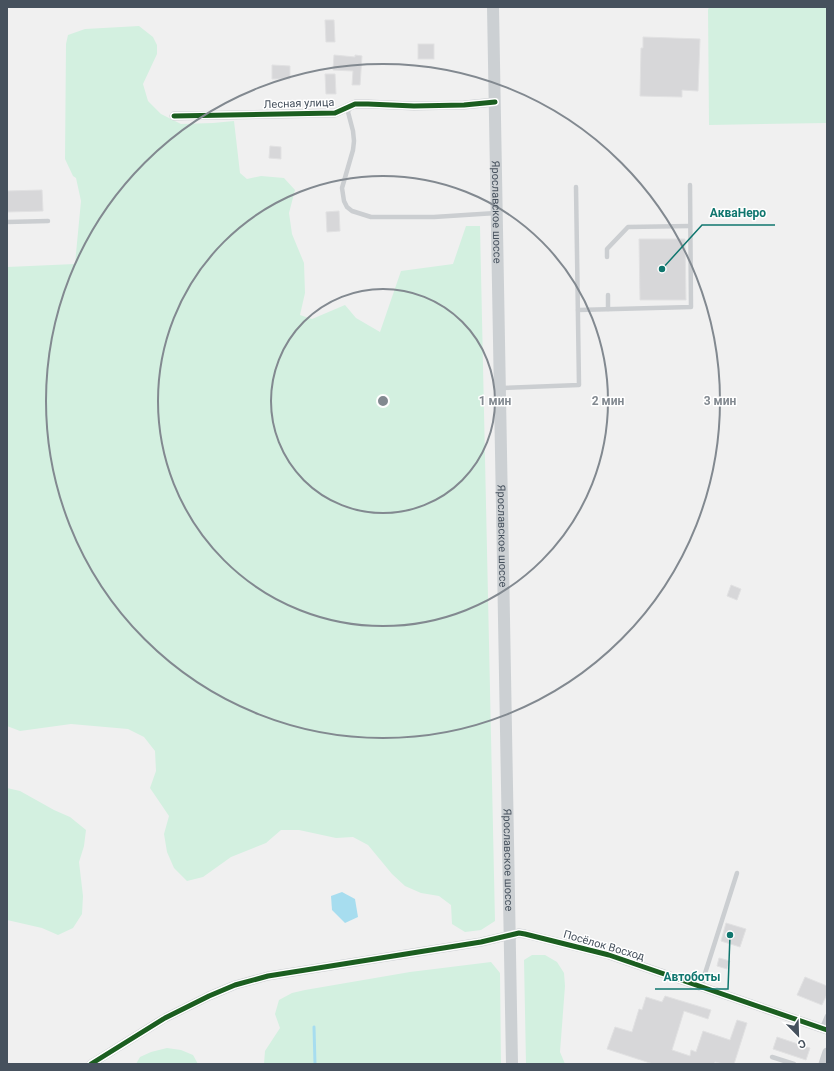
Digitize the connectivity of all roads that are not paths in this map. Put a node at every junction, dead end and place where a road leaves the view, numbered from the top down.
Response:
1 (493, 7) edge
2 (495, 102) junction
3 (350, 107) junction
4 (174, 116) dead end
5 (690, 185) dead end
6 (576, 187) dead end
7 (496, 213) junction
8 (48, 221) dead end
9 (7, 222) edge
10 (690, 226) junction
11 (607, 257) dead end
12 (608, 295) dead end
13 (608, 309) junction
14 (578, 310) junction
15 (500, 388) junction
16 (738, 873) dead end
17 (510, 936) junction
18 (701, 986) junction
19 (827, 1016) edge
20 (825, 1029) edge
21 (827, 1052) edge
22 (772, 1057) dead end
23 (91, 1064) edge
24 (512, 1064) edge
25 (794, 1064) edge
26 (823, 1064) edge

1 - 2 main road, Ярославское шоссе
2 - 3 street, Лесная улица
2 - 7 main road, Ярославское шоссе
3 - 4 street, Лесная улица
3 - 7 lane
5 - 10 lane
6 - 14 lane
7 - 15 main road, Ярославское шоссе
8 - 9 lane
10 - 11 lane
10 - 13 lane
12 - 13 lane
13 - 14 lane
14 - 15 lane
15 - 17 main road, Ярославское шоссе
16 - 18 lane
17 - 18 street, Посёлок Восход
17 - 23 street, Посёлок Восход
17 - 24 main road, Ярославское шоссе
18 - 20 street, Посёлок Восход
19 - 20 lane
21 - 26 street
22 - 25 lane

